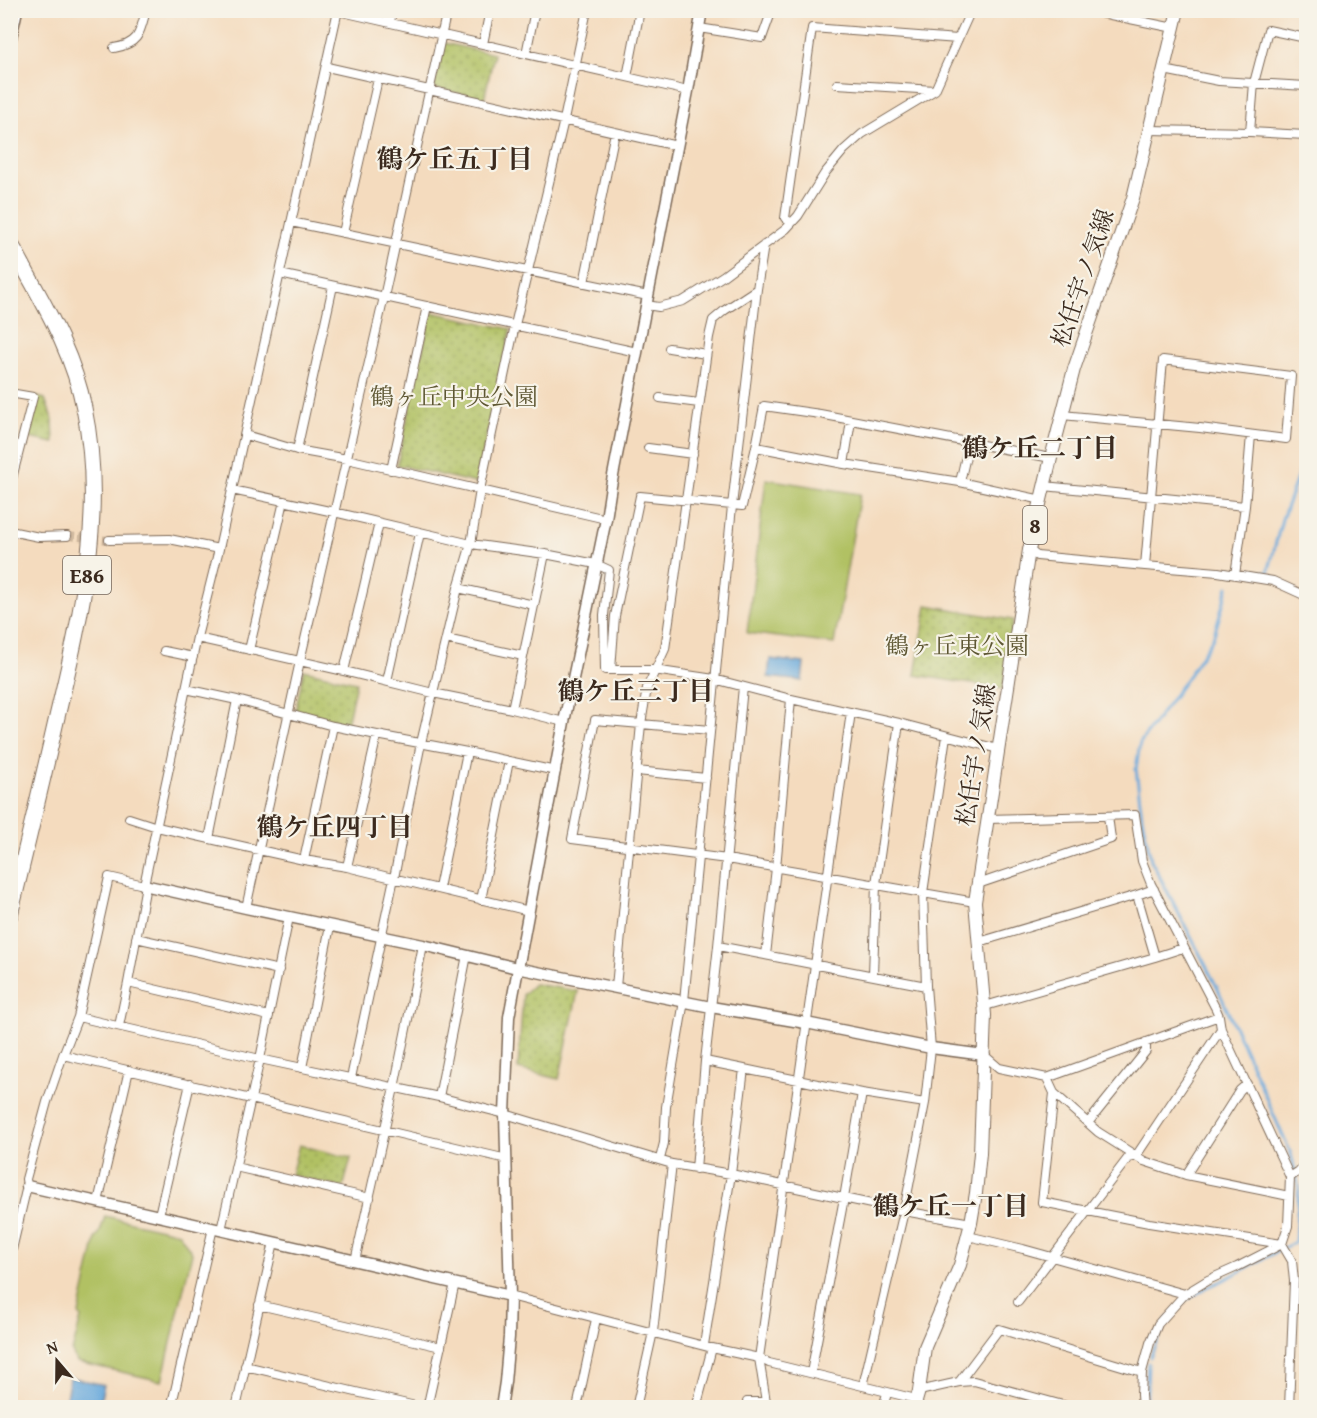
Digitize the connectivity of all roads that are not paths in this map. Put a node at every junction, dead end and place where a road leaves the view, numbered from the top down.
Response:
1 (17, 10) edge
2 (146, 10) edge
3 (392, 10) edge
4 (447, 10) edge
5 (490, 10) edge
6 (536, 10) edge
7 (587, 10) edge
8 (640, 10) edge
9 (702, 10) edge
10 (772, 10) edge
11 (971, 10) edge
12 (1086, 10) edge
13 (1178, 10) edge
14 (338, 11) edge
15 (1107, 12) edge
16 (390, 23) junction
17 (699, 28) junction
18 (1174, 28) junction
19 (442, 35) junction
20 (1306, 38) edge
21 (958, 39) junction
22 (10, 42) edge
23 (483, 44) junction
24 (114, 48) dead end
25 (526, 54) junction
26 (574, 65) junction
27 (327, 67) junction
28 (1164, 70) junction
29 (627, 77) junction
30 (378, 79) junction
31 (1254, 83) junction
32 (837, 84) dead end
33 (1306, 86) edge
34 (429, 90) junction
35 (935, 90) junction
36 (688, 91) junction
37 (564, 120) junction
38 (1150, 130) junction
39 (615, 132) junction
40 (1250, 132) junction
41 (1306, 135) edge
42 (677, 146) junction
43 (291, 222) junction
44 (791, 223) junction
45 (343, 233) junction
46 (10, 243) edge
47 (395, 244) junction
48 (764, 245) junction
49 (528, 271) junction
50 (280, 274) junction
51 (584, 283) junction
52 (333, 286) junction
53 (757, 289) junction
54 (384, 297) junction
55 (647, 301) junction
56 (427, 306) junction
57 (515, 326) junction
58 (669, 348) dead end
59 (637, 352) junction
60 (706, 354) junction
61 (10, 393) edge
62 (660, 398) dead end
63 (699, 403) junction
64 (1062, 415) junction
65 (851, 421) junction
66 (1156, 424) junction
67 (245, 435) junction
68 (1251, 435) junction
69 (969, 443) junction
70 (756, 447) junction
71 (648, 448) dead end
72 (297, 450) junction
73 (693, 454) junction
74 (1051, 458) junction
75 (347, 459) junction
76 (844, 464) junction
77 (391, 470) junction
78 (960, 482) junction
79 (10, 486) edge
80 (1044, 486) junction
81 (232, 489) junction
82 (480, 490) junction
83 (1150, 497) junction
84 (686, 500) junction
85 (1042, 500) junction
86 (284, 501) junction
87 (732, 506) junction
88 (1245, 506) junction
89 (334, 512) junction
90 (606, 519) junction
91 (379, 523) junction
92 (10, 531) edge
93 (420, 533) junction
94 (67, 536) tunnel mouth
95 (109, 540) tunnel mouth
96 (471, 544) junction
97 (219, 549) junction
98 (1029, 550) junction
99 (545, 554) junction
100 (596, 564) junction
101 (1145, 566) junction
102 (1235, 574) junction
103 (458, 588) junction
104 (1306, 596) edge
105 (534, 605) junction
106 (197, 638) junction
107 (446, 639) junction
108 (249, 650) junction
109 (164, 651) dead end
110 (523, 656) junction
111 (194, 657) junction
112 (300, 662) junction
113 (611, 670) junction
114 (654, 670) junction
115 (344, 671) junction
116 (714, 679) junction
117 (387, 681) junction
118 (743, 687) junction
119 (186, 689) junction
120 (433, 693) junction
121 (791, 699) junction
122 (237, 700) junction
123 (512, 709) junction
124 (851, 712) junction
125 (289, 715) junction
126 (564, 722) junction
127 (899, 723) junction
128 (641, 724) junction
129 (333, 726) junction
130 (710, 730) junction
131 (377, 735) junction
132 (946, 736) junction
133 (421, 743) junction
134 (998, 749) junction
135 (467, 752) junction
136 (509, 761) junction
137 (556, 771) junction
138 (637, 771) junction
139 (706, 777) junction
140 (1108, 816) junction
141 (129, 818) dead end
142 (988, 819) junction
143 (157, 827) junction
144 (209, 838) junction
145 (630, 848) junction
146 (259, 850) junction
147 (699, 855) junction
148 (727, 859) junction
149 (304, 860) junction
150 (347, 867) junction
151 (776, 868) junction
152 (828, 876) junction
153 (394, 878) junction
154 (876, 884) junction
155 (978, 884) junction
156 (145, 885) junction
157 (439, 888) junction
158 (1154, 889) junction
159 (923, 892) junction
160 (1137, 895) junction
161 (481, 900) junction
162 (975, 902) junction
163 (246, 908) junction
164 (529, 911) junction
165 (10, 915) edge
166 (289, 917) junction
167 (330, 926) junction
168 (381, 936) junction
169 (136, 938) junction
170 (979, 942) junction
171 (423, 945) junction
172 (718, 946) junction
173 (1183, 948) junction
174 (467, 955) junction
175 (766, 955) junction
176 (1155, 957) junction
177 (815, 964) junction
178 (517, 968) junction
179 (279, 970) junction
180 (873, 975) junction
181 (128, 984) junction
182 (927, 986) junction
183 (616, 987) junction
184 (684, 1001) junction
185 (985, 1006) junction
186 (711, 1007) junction
187 (269, 1016) junction
188 (1219, 1016) junction
189 (78, 1017) junction
190 (806, 1023) junction
191 (119, 1026) junction
192 (1221, 1029) junction
193 (1146, 1042) junction
194 (932, 1048) junction
195 (63, 1055) junction
196 (984, 1055) junction
197 (260, 1059) junction
198 (705, 1061) junction
199 (302, 1068) junction
200 (744, 1069) junction
201 (129, 1070) junction
202 (351, 1078) junction
203 (1047, 1078) junction
204 (798, 1079) junction
205 (190, 1084) junction
206 (1247, 1084) junction
207 (394, 1088) junction
208 (862, 1093) junction
209 (1054, 1093) junction
210 (439, 1097) junction
211 (250, 1099) junction
212 (925, 1103) junction
213 (505, 1114) junction
214 (1088, 1123) junction
215 (385, 1129) junction
216 (1136, 1156) junction
217 (507, 1159) junction
218 (660, 1159) junction
219 (672, 1164) junction
220 (235, 1167) junction
221 (696, 1168) junction
222 (1300, 1171) edge
223 (731, 1174) junction
224 (1186, 1175) junction
225 (27, 1186) junction
226 (783, 1186) junction
227 (1289, 1196) junction
228 (370, 1198) junction
229 (844, 1198) junction
230 (98, 1202) junction
231 (904, 1211) junction
232 (1088, 1211) junction
233 (159, 1215) junction
234 (971, 1223) junction
235 (217, 1229) junction
236 (968, 1236) junction
237 (274, 1242) junction
238 (1282, 1244) junction
239 (1053, 1257) junction
240 (10, 1258) edge
241 (355, 1261) junction
242 (456, 1283) junction
243 (1185, 1294) junction
244 (510, 1296) junction
245 (1018, 1302) dead end
246 (259, 1305) junction
247 (596, 1319) junction
248 (653, 1332) junction
249 (708, 1346) junction
250 (441, 1347) junction
251 (759, 1358) junction
252 (245, 1366) junction
253 (1143, 1372) junction
254 (811, 1373) junction
255 (959, 1382) junction
256 (862, 1386) junction
257 (886, 1393) junction
258 (916, 1399) edge
259 (767, 1405) edge
260 (171, 1407) edge
261 (236, 1407) edge
262 (426, 1407) edge
263 (501, 1407) edge
264 (576, 1407) edge
265 (636, 1407) edge
266 (696, 1407) edge
267 (747, 1407) edge
268 (883, 1407) edge
269 (1074, 1407) edge
270 (1142, 1407) edge
271 (1289, 1407) edge

1 - 22 street
2 - 24 street
3 - 16 street
4 - 19 street
5 - 23 street
6 - 25 street
7 - 26 street
8 - 29 street
9 - 17 street
10 - 17 street
11 - 21 street
12 - 15 street
13 - 18 main road, 松任宇ノ気線 / 8
14 - 16 street
14 - 27 street
15 - 18 street
16 - 19 street
17 - 36 street
18 - 28 main road, 松任宇ノ気線 / 8
19 - 23 street
19 - 34 street
20 - 31 street
21 - 35 street
21 - 44 street
23 - 25 street
25 - 26 street
26 - 29 street
26 - 37 street
27 - 30 street
27 - 43 street
28 - 31 street
28 - 38 main road, 松任宇ノ気線 / 8
29 - 36 street
30 - 34 street
30 - 45 street
31 - 33 street
31 - 40 street
32 - 35 street
34 - 37 street
34 - 47 street
35 - 44 street
36 - 42 street
37 - 39 street
37 - 49 street
38 - 40 street
38 - 64 main road, 松任宇ノ気線 / 8
39 - 42 street
39 - 51 street
40 - 41 street
42 - 55 street
43 - 45 street
43 - 50 street
44 - 48 street
45 - 47 street
46 - 165 highway, E86
47 - 49 street
47 - 54 street
48 - 53 street
48 - 55 street
49 - 51 street
49 - 57 street
50 - 52 street
50 - 67 street
51 - 55 street
52 - 54 street
52 - 72 street
53 - 60 street
53 - 87 street
54 - 56 street
54 - 75 street
55 - 59 street
56 - 57 street
56 - 77 street
57 - 59 street
57 - 82 street
58 - 60 street
59 - 90 street
60 - 63 street
61 - 79 street
62 - 63 street
63 - 73 street
64 - 66 street
64 - 74 main road, 松任宇ノ気線 / 8
65 - 69 street
65 - 70 street
65 - 76 street
66 - 68 street
66 - 68 street
66 - 83 street
67 - 72 street
67 - 81 street
68 - 88 street
69 - 74 street
69 - 78 street
70 - 76 street
70 - 87 street
71 - 73 street
72 - 75 street
73 - 84 street
74 - 80 main road, 松任宇ノ気線 / 8
75 - 77 street
75 - 89 street
76 - 78 street
77 - 82 street
78 - 85 street
80 - 83 street
80 - 85 main road, 松任宇ノ気線 / 8
81 - 86 street
81 - 97 street
82 - 90 street
82 - 96 street
83 - 88 street
83 - 101 street
84 - 87 street
84 - 113 street
84 - 114 street
85 - 98 main road, 松任宇ノ気線 / 8
86 - 89 street
86 - 108 street
87 - 116 street
88 - 102 street
89 - 91 street
89 - 112 street
90 - 100 street
91 - 93 street
91 - 115 street
92 - 94 street
93 - 96 street
93 - 117 street
95 - 97 street
96 - 99 street
96 - 103 street
97 - 106 street
98 - 101 street
98 - 134 main road, 松任宇ノ気線 / 8
99 - 100 street
99 - 105 street
100 - 113 street
100 - 126 street
101 - 102 street
102 - 104 street
103 - 105 street
103 - 107 street
105 - 110 street
106 - 108 street
106 - 111 street
107 - 110 street
107 - 120 street
108 - 112 street
109 - 111 street
110 - 123 street
111 - 119 street
112 - 115 street
112 - 125 street
113 - 114 street
114 - 116 street
114 - 128 street
115 - 117 street
116 - 118 street
116 - 130 street
117 - 120 street
118 - 121 street
118 - 148 street
119 - 122 street
119 - 143 street
120 - 123 street
120 - 133 street
121 - 124 street
121 - 151 street
122 - 125 street
122 - 144 street
123 - 126 street
124 - 127 street
124 - 152 street
125 - 129 street
125 - 146 street
126 - 137 street
127 - 132 street
127 - 154 street
128 - 130 street
128 - 138 street
128 - 145 street
129 - 131 street
129 - 149 street
130 - 139 street
131 - 133 street
131 - 150 street
132 - 134 street
132 - 159 street
133 - 135 street
133 - 153 street
134 - 142 main road, 松任宇ノ気線 / 8
135 - 136 street
135 - 157 street
136 - 137 street
136 - 161 street
137 - 164 street
138 - 139 street
138 - 145 street
139 - 147 street
140 - 142 street
140 - 155 street
140 - 158 street
141 - 143 street
142 - 155 main road, 松任宇ノ気線 / 8
143 - 144 street
143 - 156 street
144 - 146 street
145 - 147 street
145 - 183 street
146 - 149 street
146 - 163 street
147 - 148 street
147 - 184 street
148 - 151 street
148 - 172 street
149 - 150 street
150 - 153 street
151 - 152 street
151 - 175 street
152 - 154 street
152 - 177 street
153 - 157 street
153 - 168 street
154 - 159 street
154 - 180 street
155 - 162 main road, 松任宇ノ気線 / 8
156 - 163 street
156 - 169 street
156 - 189 street
157 - 161 street
158 - 160 street
158 - 173 street
159 - 162 street
159 - 182 street
160 - 170 street
160 - 176 street
161 - 164 street
162 - 170 main road, 松任宇ノ気線 / 8
163 - 166 street
164 - 178 street
166 - 167 street
166 - 179 street
167 - 168 street
167 - 199 street
168 - 171 street
168 - 202 street
169 - 179 street
169 - 181 street
170 - 185 main road, 松任宇ノ気線 / 8
171 - 174 street
171 - 207 street
172 - 175 street
172 - 186 street
173 - 176 street
173 - 188 street
174 - 178 street
174 - 210 street
175 - 177 street
176 - 185 street
177 - 180 street
177 - 190 street
178 - 183 street
178 - 213 street
179 - 187 street
180 - 182 street
181 - 187 street
181 - 191 street
182 - 194 street
183 - 184 street
184 - 186 street
184 - 218 street
185 - 196 main road, 松任宇ノ気線 / 8
186 - 190 street
186 - 198 street
187 - 197 street
188 - 192 street
188 - 193 street
189 - 191 street
189 - 195 street
190 - 194 street
190 - 204 street
191 - 197 street
192 - 206 street
192 - 216 street
193 - 203 street
193 - 214 street
194 - 196 street
194 - 212 street
195 - 201 street
195 - 225 street
196 - 203 street
196 - 234 main road, 松任宇ノ気線 / 8
197 - 199 street
197 - 211 street
198 - 200 street
198 - 221 street
199 - 202 street
200 - 204 street
200 - 223 street
201 - 205 street
201 - 230 street
202 - 207 street
203 - 209 street
204 - 208 street
204 - 226 street
205 - 211 street
205 - 233 street
206 - 222 street
206 - 224 street
207 - 210 street
207 - 215 street
208 - 212 street
208 - 229 street
209 - 214 street
209 - 232 street
210 - 213 street
211 - 215 street
211 - 220 street
212 - 231 street
213 - 217 street
213 - 218 street
214 - 216 street
215 - 217 street
215 - 228 street
216 - 224 street
216 - 232 street
217 - 244 street
218 - 219 street
219 - 221 street
219 - 248 street
220 - 228 street
220 - 235 street
221 - 223 street
222 - 227 street
223 - 226 street
223 - 249 street
224 - 227 street
225 - 230 street
225 - 240 street
226 - 229 street
226 - 251 street
227 - 238 street
228 - 241 street
229 - 231 street
229 - 254 street
230 - 233 street
231 - 234 street
231 - 256 street
232 - 238 street
232 - 239 street
233 - 235 street
234 - 236 main road, 松任宇ノ気線 / 8
235 - 237 street
235 - 260 street
236 - 239 street
236 - 258 main road, 松任宇ノ気線 / 8
237 - 241 street
237 - 246 street
238 - 243 street
238 - 271 street
239 - 243 street
239 - 245 street
241 - 242 street
242 - 244 street
242 - 250 street
243 - 253 street
244 - 247 street
244 - 263 street
246 - 250 street
246 - 252 street
247 - 248 street
247 - 264 street
248 - 249 street
248 - 265 street
249 - 251 street
249 - 266 street
250 - 262 street
251 - 254 street
251 - 259 street
252 - 261 street
252 - 262 street
253 - 255 street
253 - 270 street
254 - 256 street
255 - 258 street
255 - 269 street
256 - 257 street
257 - 258 street
257 - 268 street
259 - 267 street

